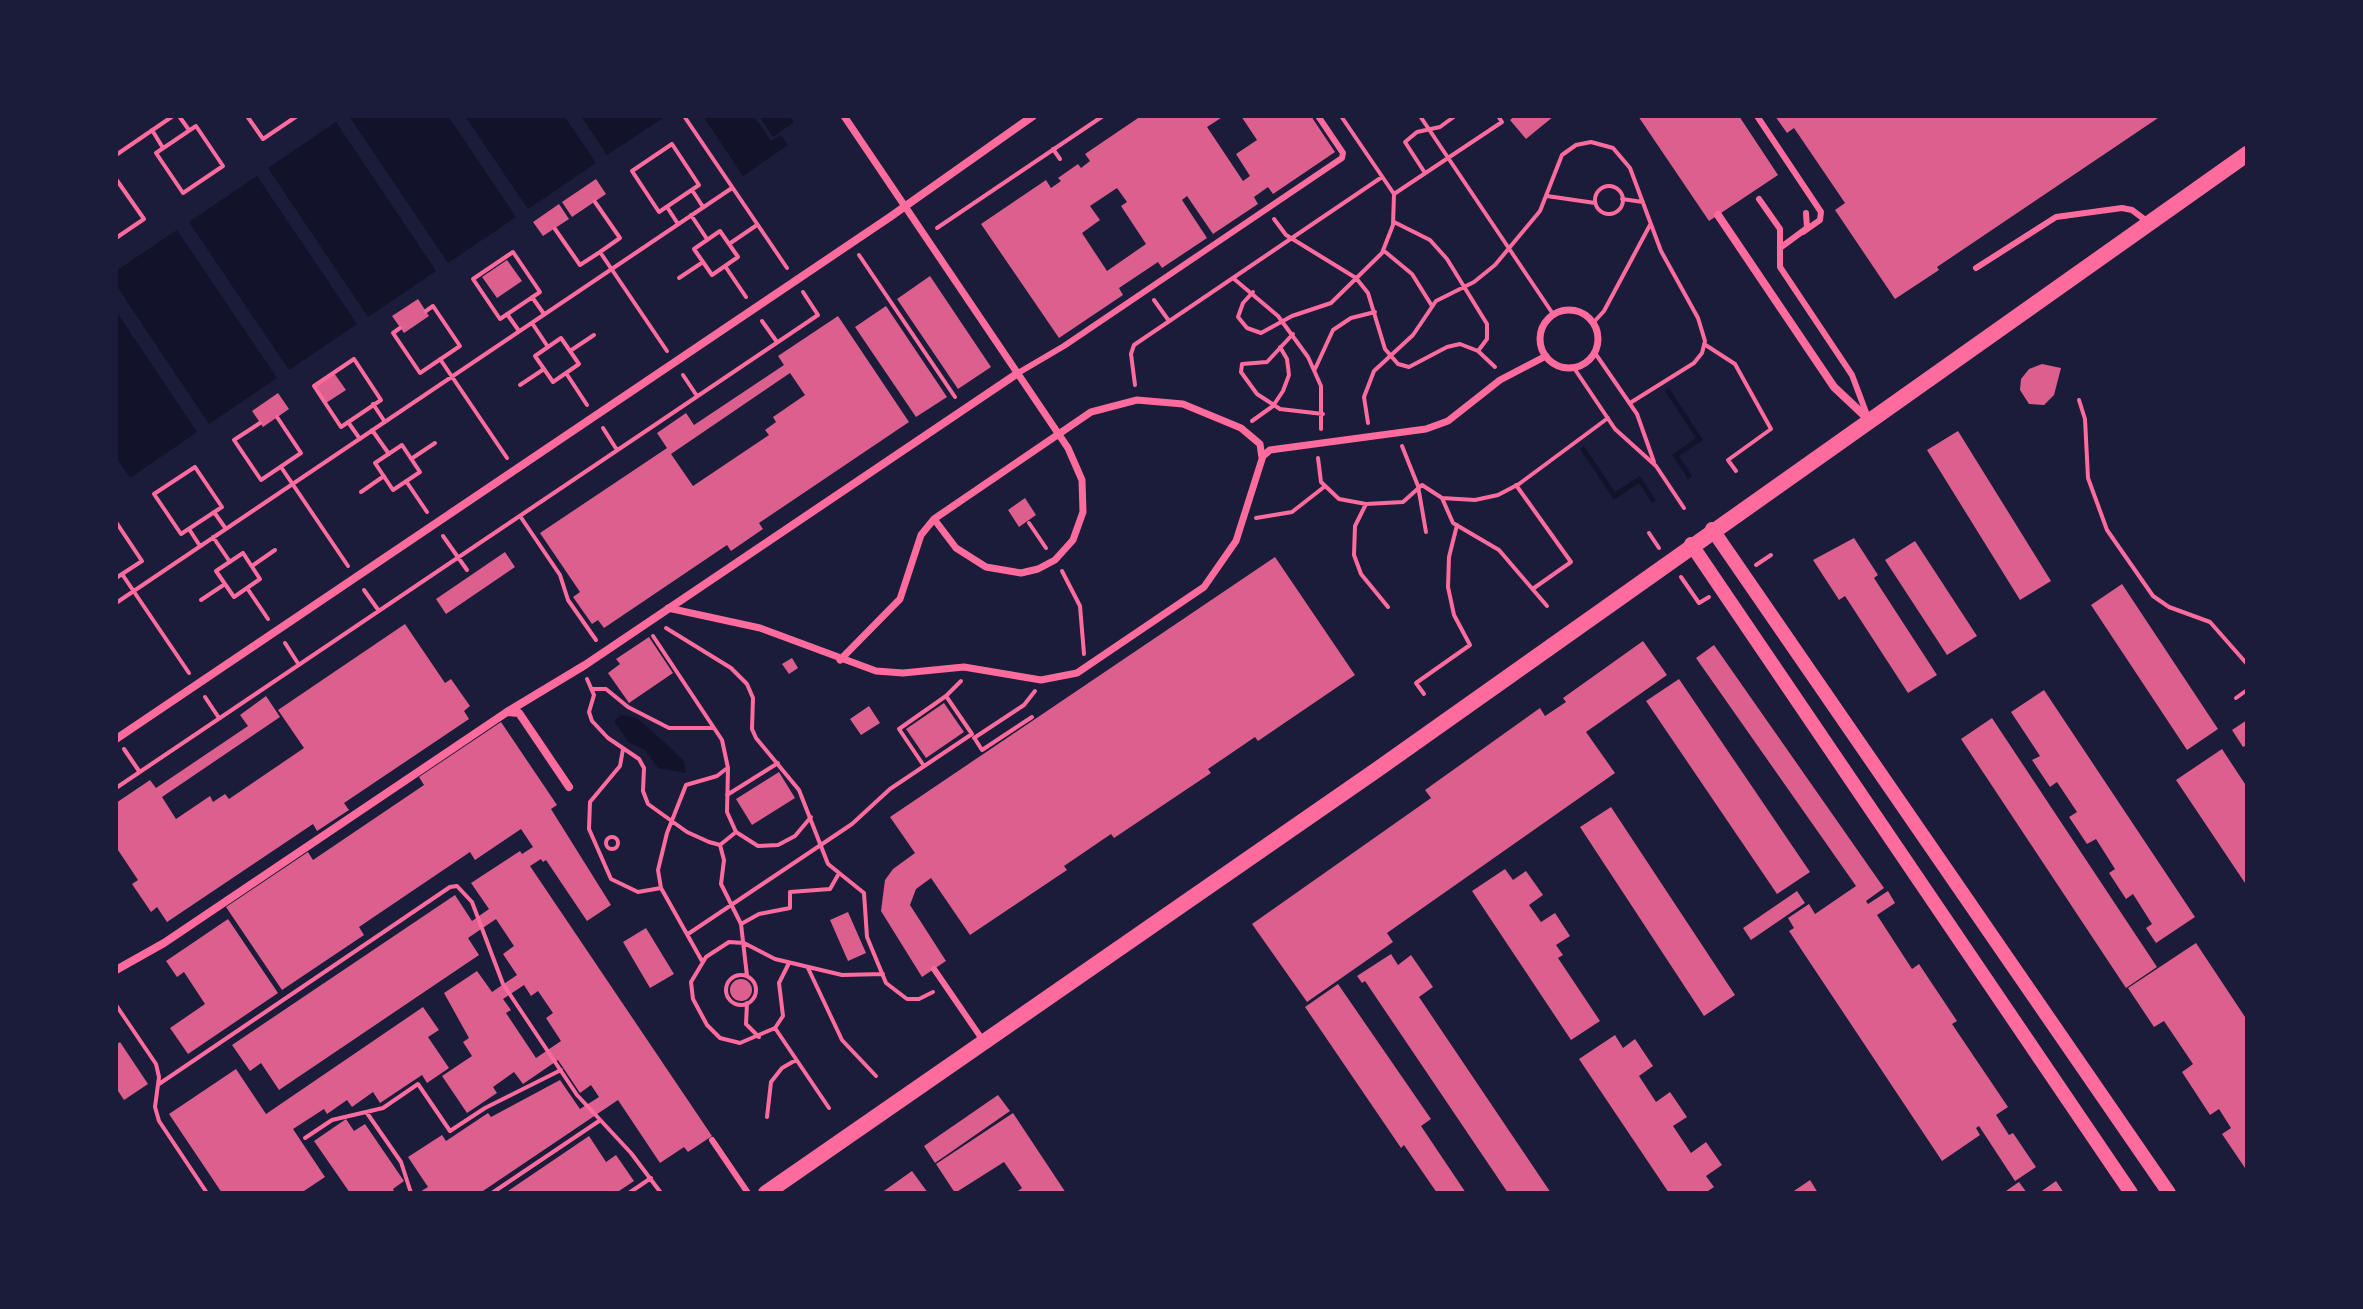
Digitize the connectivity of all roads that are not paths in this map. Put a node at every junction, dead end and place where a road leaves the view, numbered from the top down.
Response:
1 (844, 116) edge
2 (1033, 116) edge
3 (1318, 116) edge
4 (1757, 116) edge
5 (2247, 154) edge
6 (1759, 199) dead end
7 (905, 206) junction
8 (1806, 213) dead end
9 (1718, 215) dead end
10 (2149, 223) junction
11 (1803, 232) junction
12 (1780, 248) junction
13 (1976, 268) dead end
14 (1546, 356) junction
15 (1018, 373) junction
16 (1868, 419) joint
17 (1058, 433) junction
18 (1257, 441) junction
19 (1275, 449) junction
20 (1261, 461) junction
21 (934, 519) junction
22 (1712, 529) junction
23 (1691, 544) junction
24 (668, 608) junction
25 (840, 660) junction
26 (507, 712) junction
27 (117, 739) edge
28 (569, 787) dead end
29 (934, 969) dead end
30 (116, 970) edge
31 (984, 1042) junction
32 (712, 1140) dead end
33 (748, 1193) edge
34 (766, 1193) edge
35 (2131, 1193) edge
36 (2169, 1193) edge

1 - 7 street
2 - 7 street
3 - 15 lane
4 - 11 lane
5 - 10 main road
6 - 12 lane
7 - 15 street
7 - 27 street
8 - 11 lane
9 - 16 street
10 - 13 lane
10 - 22 main road
11 - 12 lane
12 - 16 lane
14 - 14 street
14 - 19 street
15 - 17 street
15 - 24 street
17 - 18 street
17 - 21 street
17 - 21 street
18 - 19 street
18 - 20 street
19 - 20 street
20 - 25 street
21 - 25 street
22 - 23 main road
22 - 36 street
23 - 31 main road
23 - 35 street
24 - 25 street
24 - 26 street
26 - 28 street
26 - 30 street
29 - 31 lane
31 - 34 main road
32 - 33 lane

